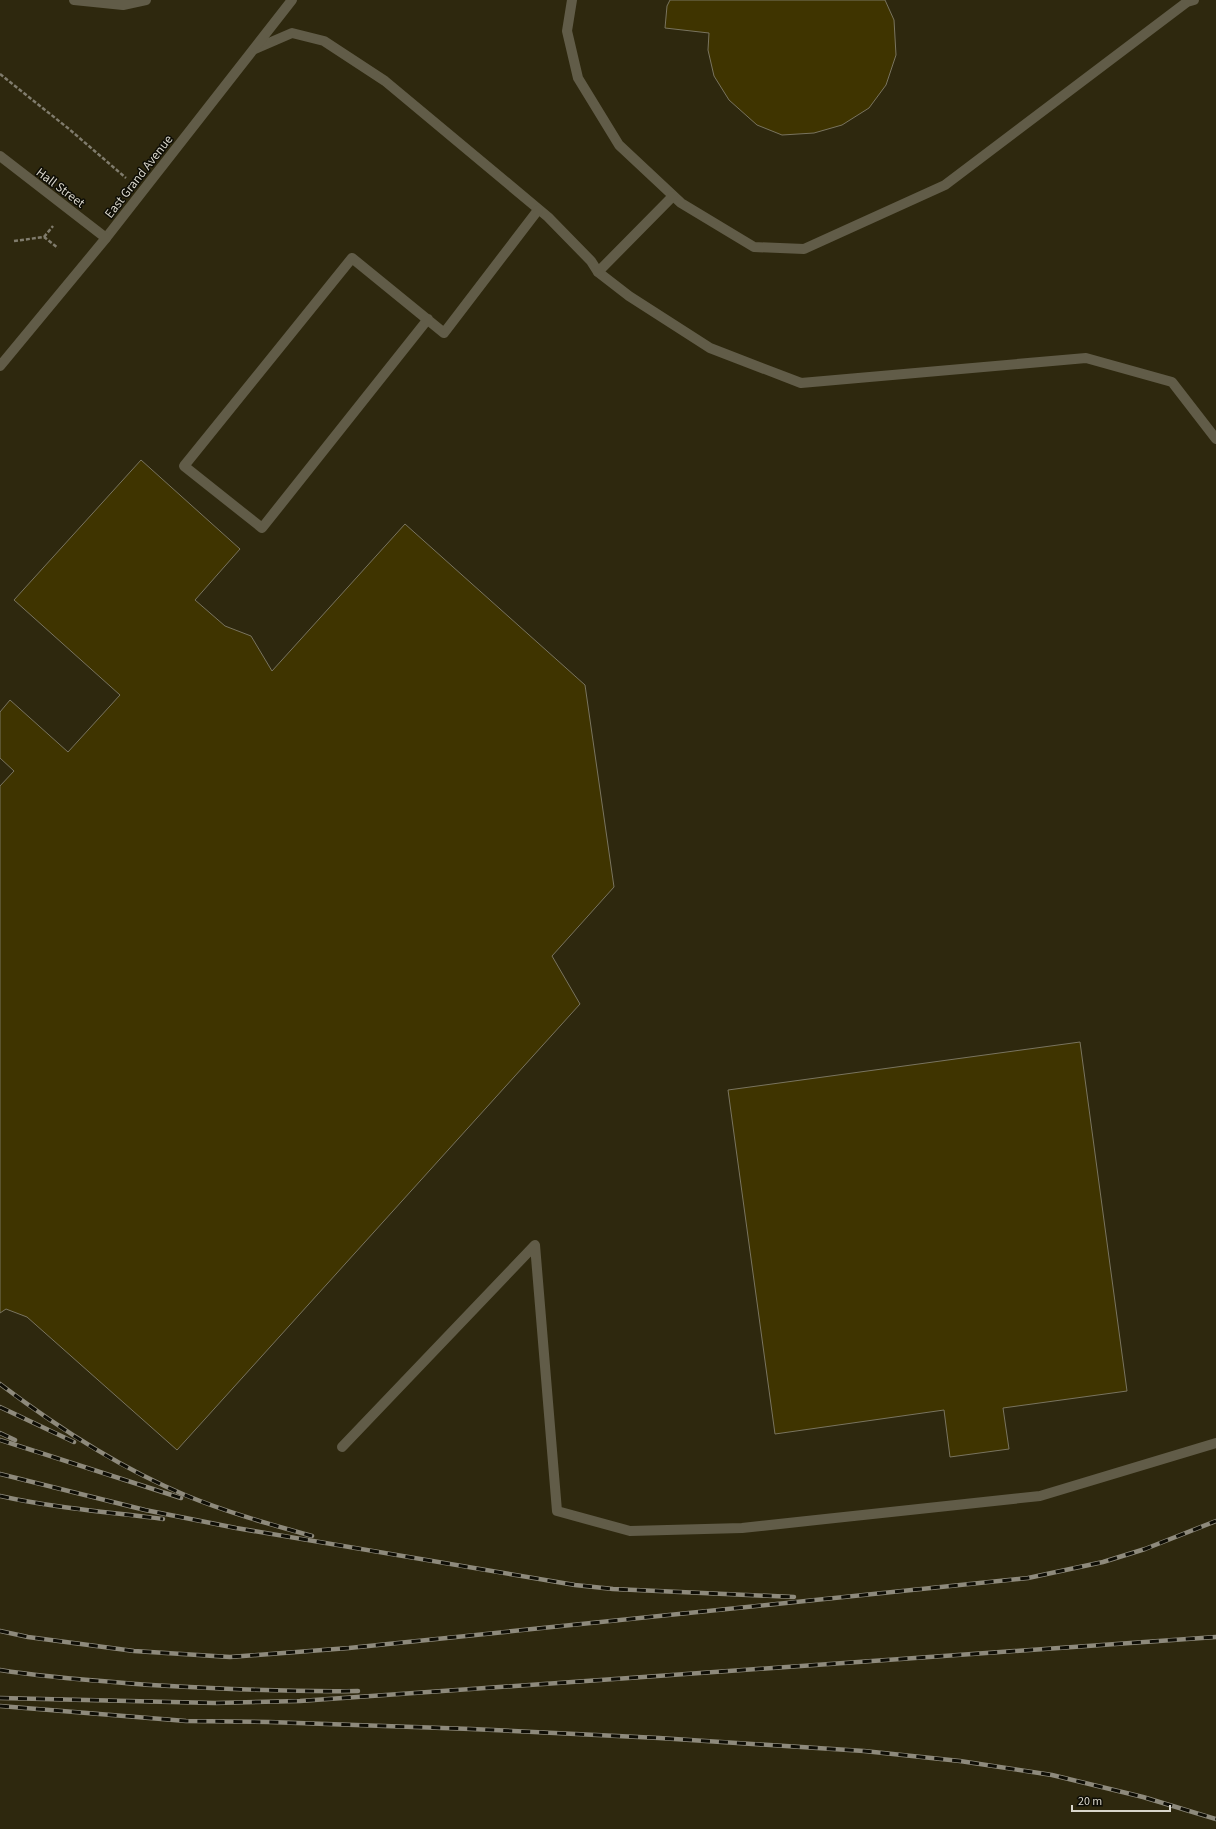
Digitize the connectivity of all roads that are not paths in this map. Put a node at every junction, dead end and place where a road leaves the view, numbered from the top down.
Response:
1 (74, 0) edge
2 (146, 0) edge
3 (292, 0) edge
4 (572, 0) edge
5 (1194, 0) edge
6 (255, 48) junction
7 (0, 156) edge
8 (673, 196) junction
9 (538, 210) junction
10 (106, 238) junction
11 (598, 272) junction
12 (428, 319) junction
13 (0, 366) edge
14 (1216, 438) edge
15 (1216, 1443) edge
16 (342, 1447) dead end

1 - 2 street
3 - 6 street, East Grand Avenue
4 - 8 street
5 - 8 street
6 - 9 street
6 - 10 street, East Grand Avenue
7 - 10 street, Hall Street
8 - 11 street
9 - 11 street
9 - 12 street
10 - 13 street, East Grand Avenue
11 - 14 street
12 - 12 street
15 - 16 street

